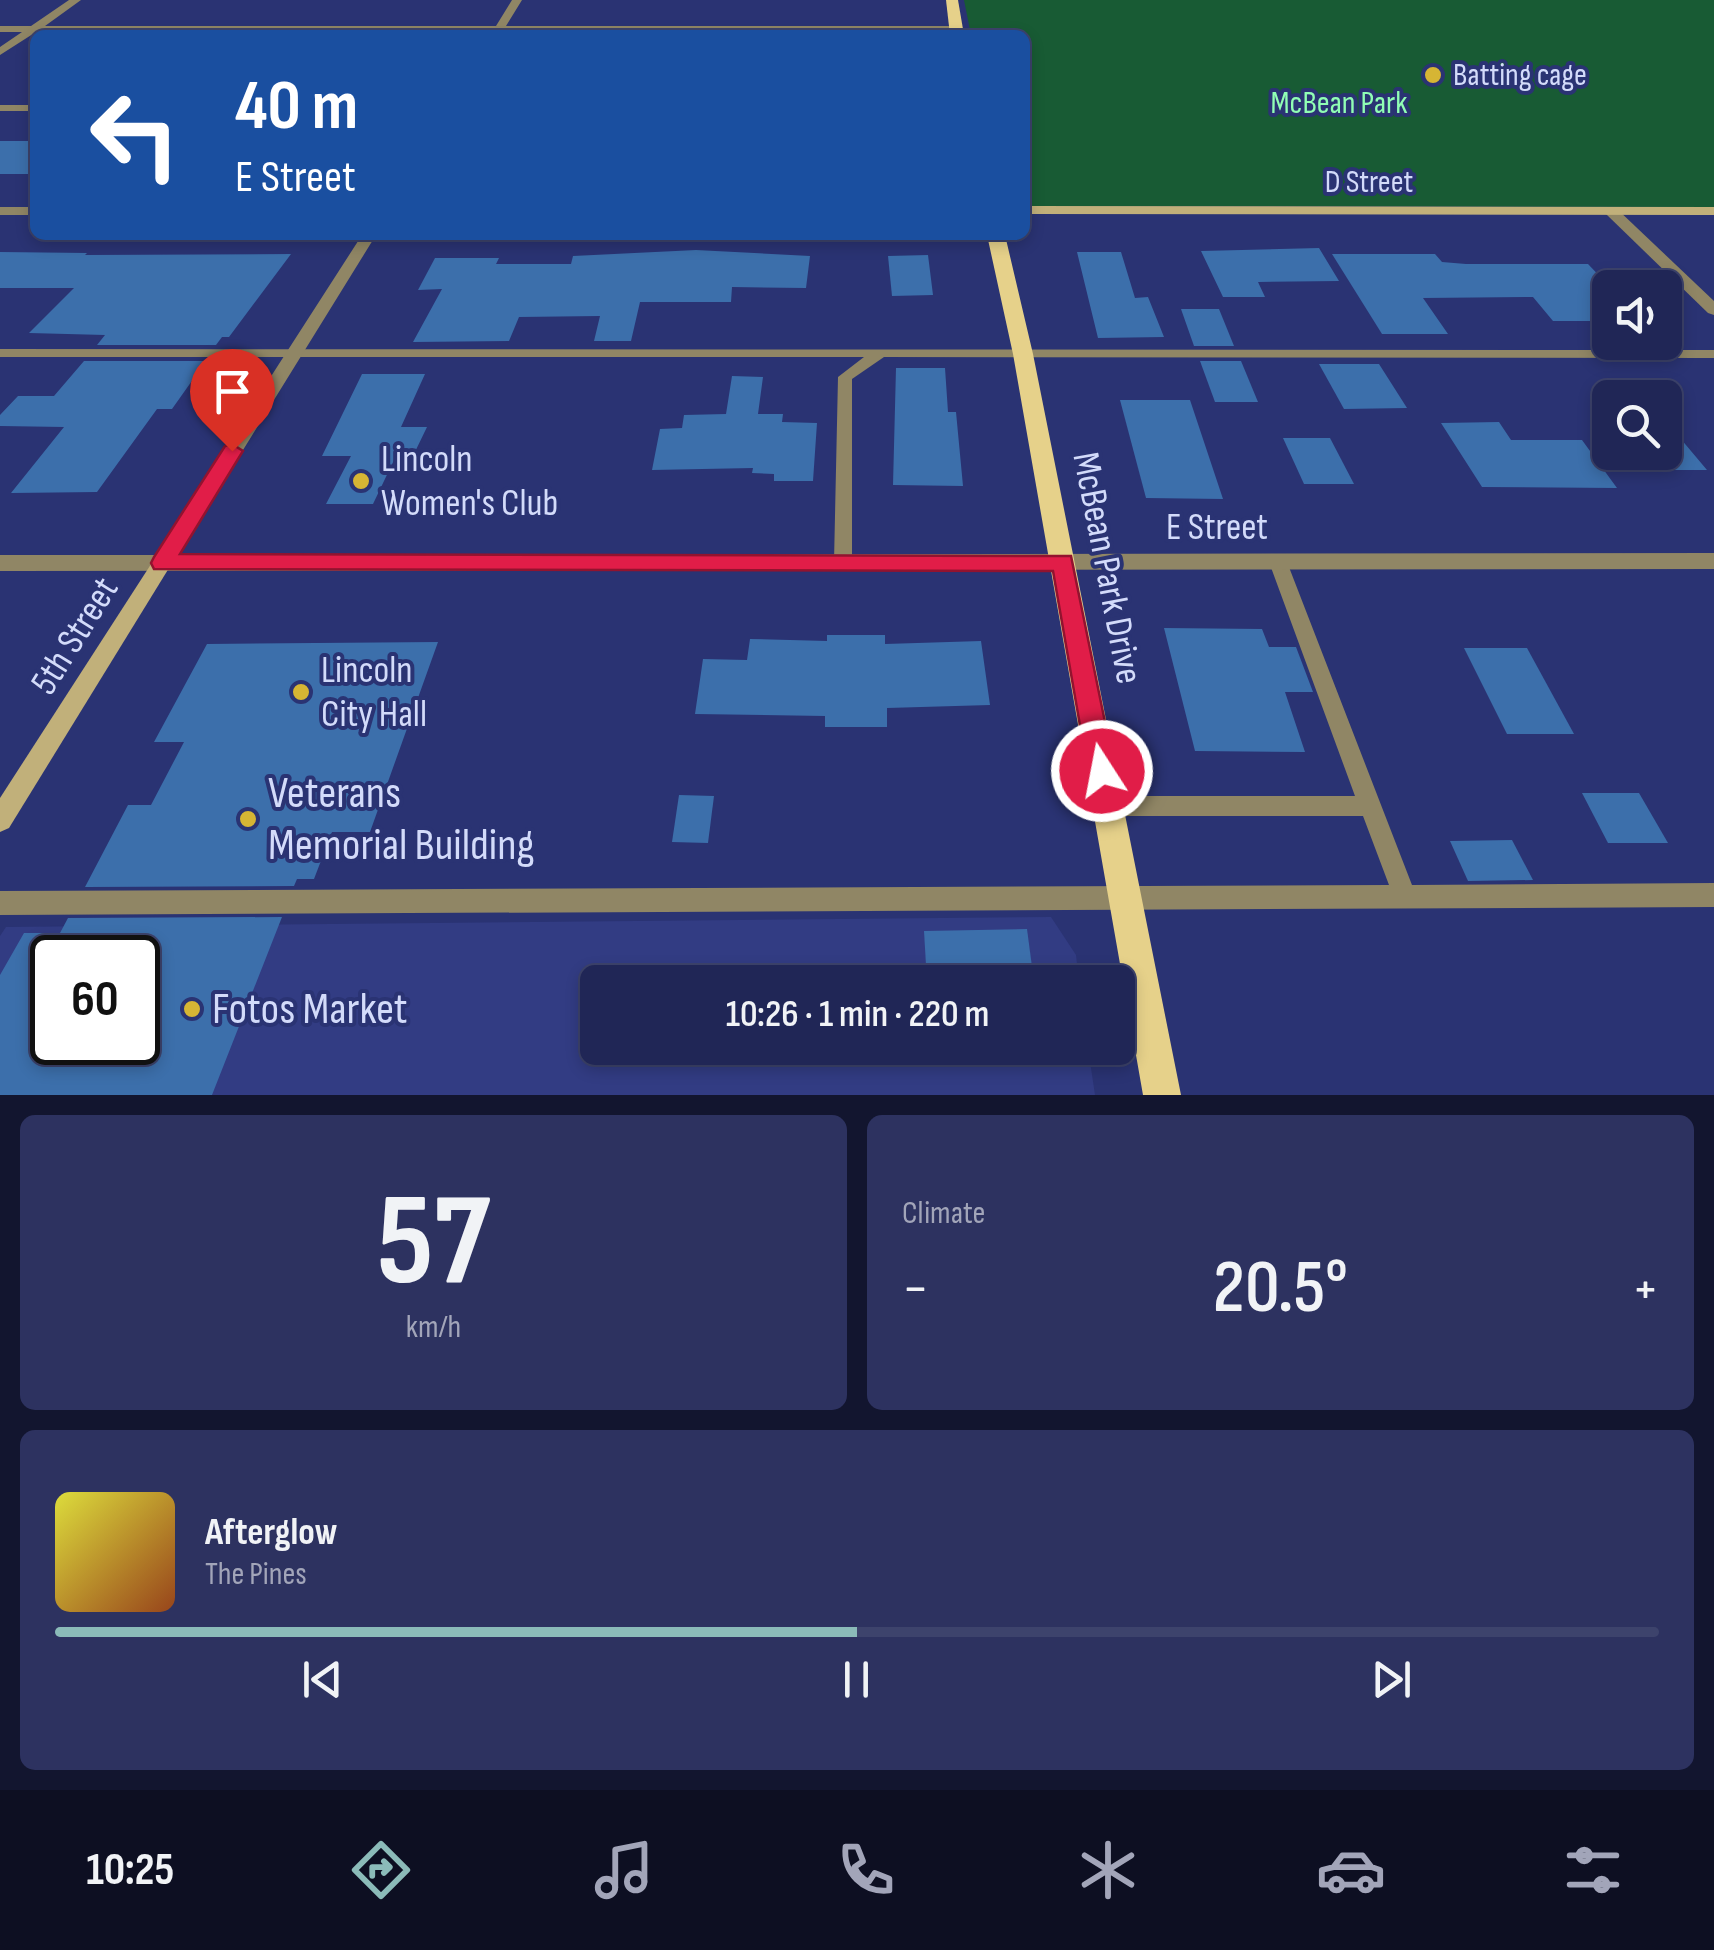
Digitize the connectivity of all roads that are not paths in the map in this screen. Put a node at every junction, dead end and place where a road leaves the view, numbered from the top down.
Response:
1 (76, 0) edge
2 (517, 0) edge
3 (952, 0) edge
4 (0, 29) edge
5 (33, 30) joint
6 (498, 30) edge
7 (957, 30) edge
8 (30, 32) edge
9 (0, 52) edge
10 (0, 108) edge
11 (30, 108) edge
12 (0, 210) edge
13 (30, 210) edge
14 (1030, 210) edge
15 (1611, 211) junction
16 (1714, 211) edge
17 (366, 240) edge
18 (997, 240) edge
19 (1714, 310) edge
20 (0, 353) edge
21 (882, 353) junction
22 (294, 354) junction
23 (1024, 354) junction
24 (1714, 354) edge
25 (1714, 561) edge
26 (843, 562) junction
27 (1062, 562) junction
28 (1278, 562) junction
29 (0, 563) edge
30 (162, 563) junction
31 (1108, 806) junction
32 (1370, 806) junction
33 (0, 820) edge
34 (1714, 895) edge
35 (1406, 896) junction
36 (1125, 898) junction
37 (0, 903) edge
38 (1162, 1095) edge

1 - 5 street
2 - 6 street
3 - 7 main road
4 - 5 street
8 - 9 street
10 - 11 lane
12 - 13 street
14 - 15 street, D Street
15 - 16 street, D Street
15 - 19 street
17 - 22 street, 5th Street
18 - 23 main road, McBean Park Drive
20 - 22 lane
21 - 22 lane
21 - 23 lane
21 - 26 lane
22 - 30 street, 5th Street
23 - 24 lane
23 - 27 main road, McBean Park Drive
25 - 28 street, E Street
26 - 27 street, E Street
26 - 30 street, E Street
27 - 28 street, E Street
27 - 31 main road, McBean Park Drive
28 - 32 lane
29 - 30 street, E Street
30 - 33 street, 5th Street
31 - 32 lane
31 - 36 main road, McBean Park Drive
32 - 35 lane
34 - 35 lane
35 - 36 lane
36 - 37 lane
36 - 38 main road, McBean Park Drive

